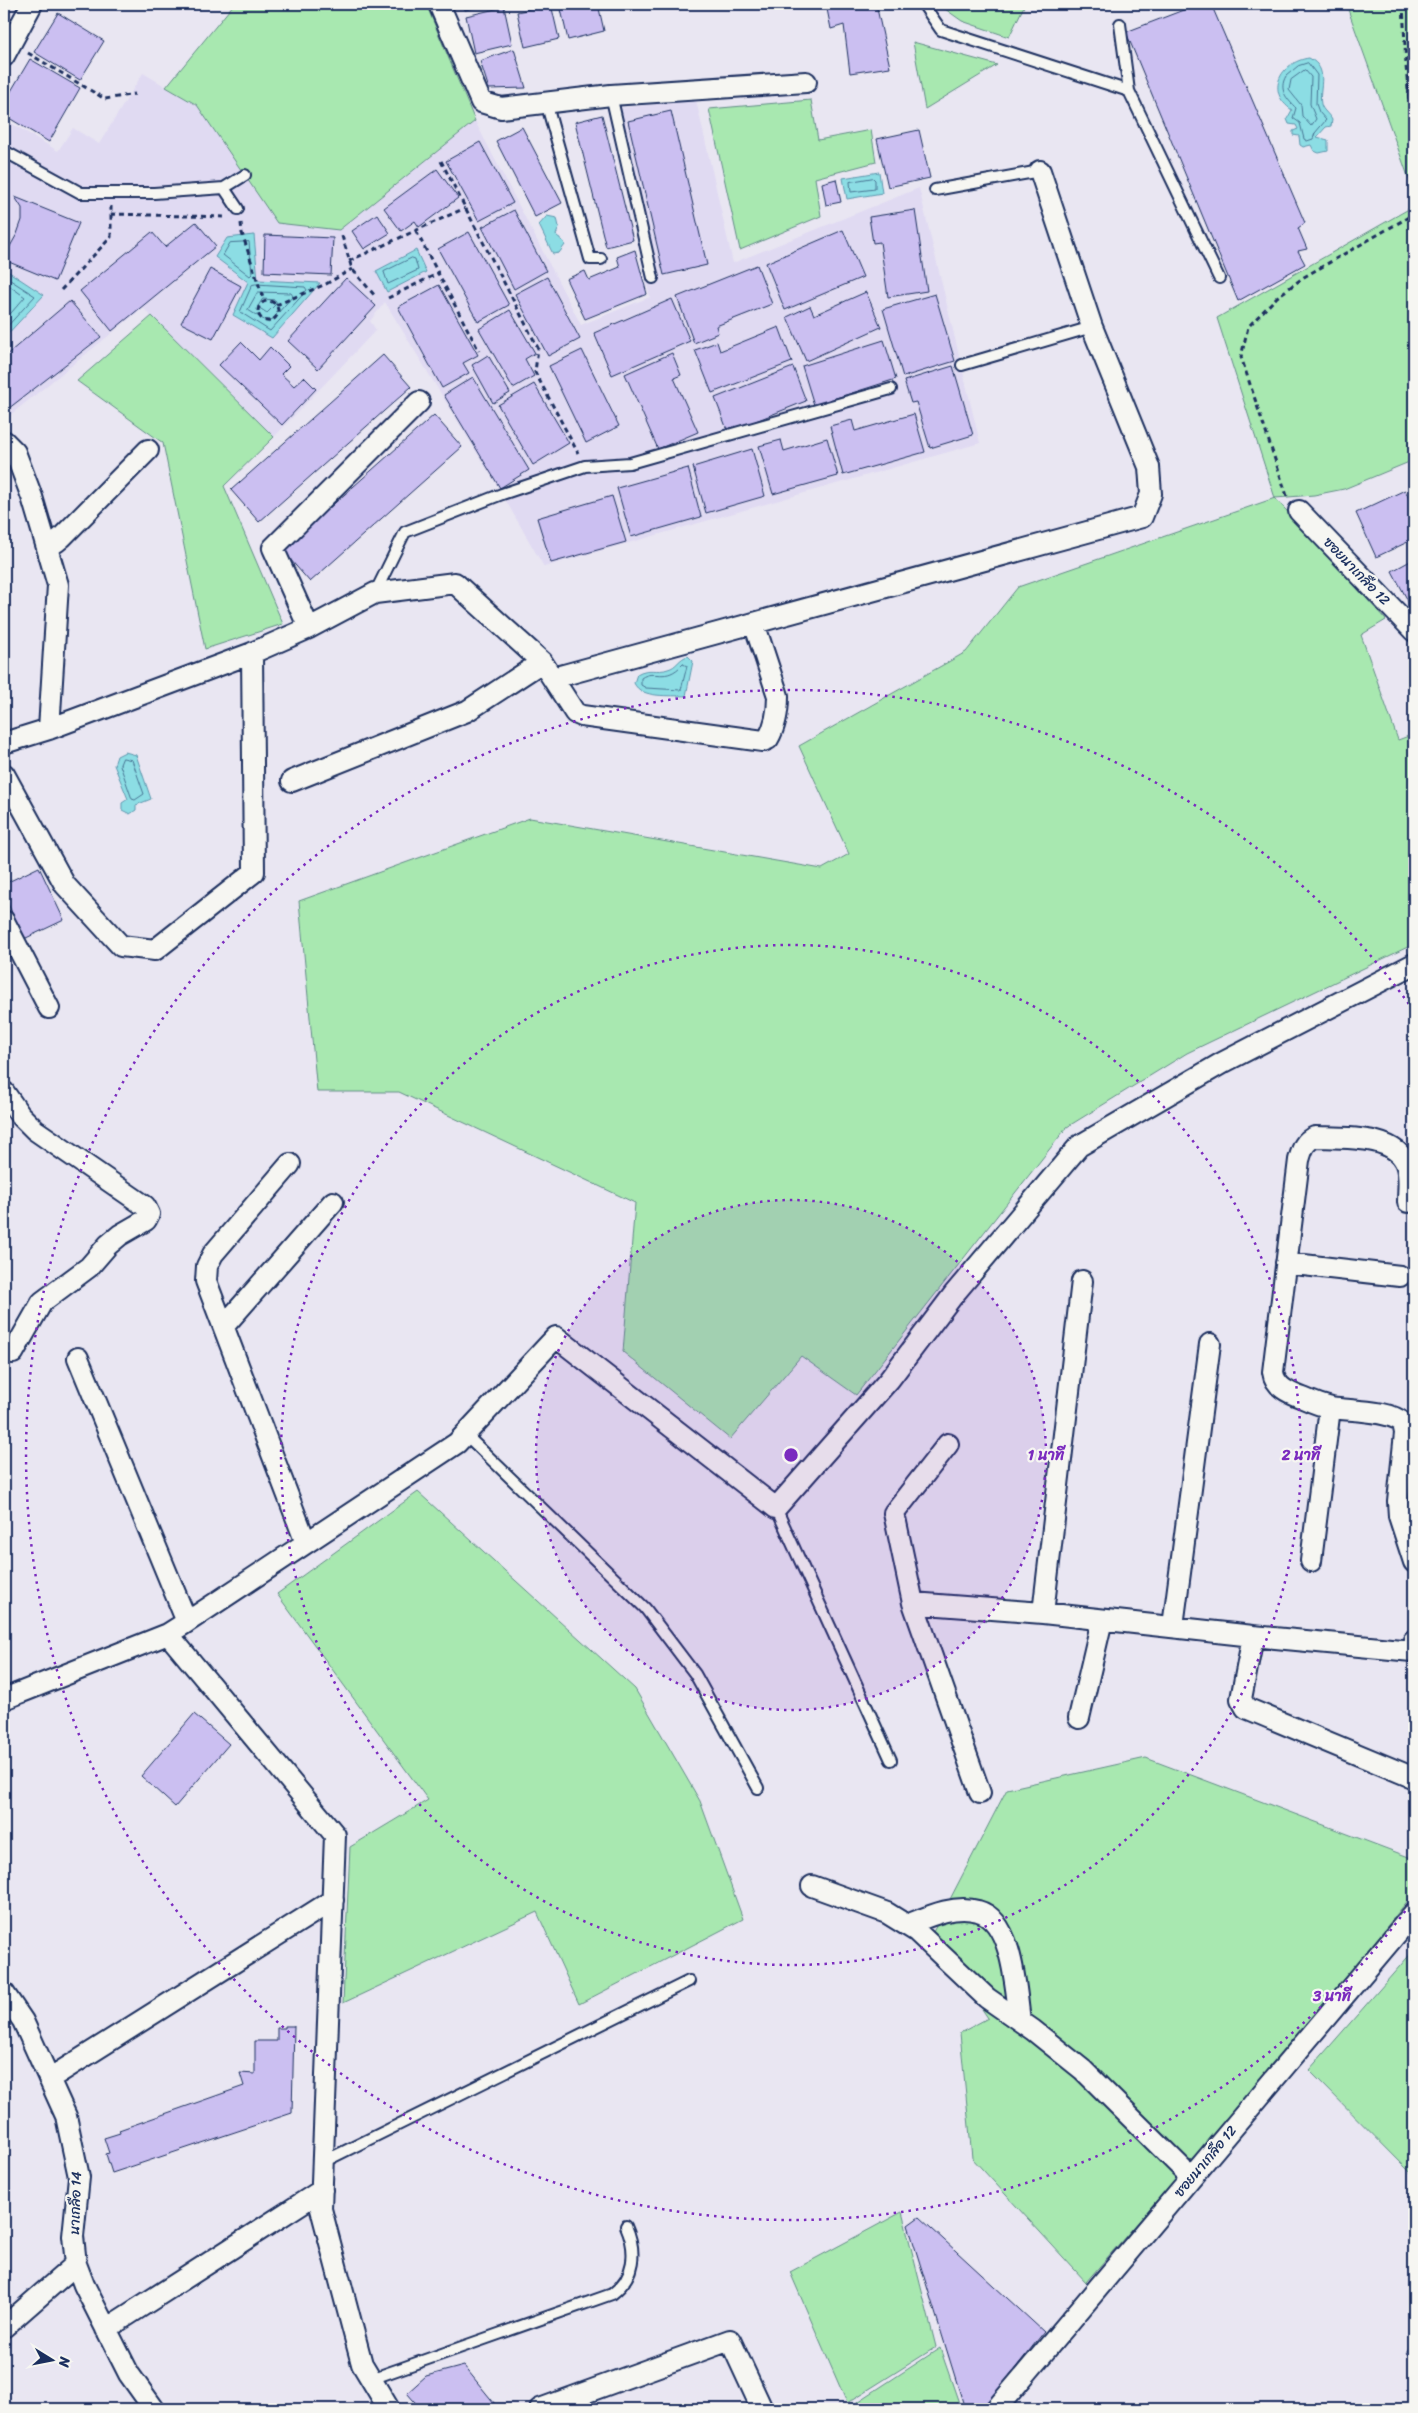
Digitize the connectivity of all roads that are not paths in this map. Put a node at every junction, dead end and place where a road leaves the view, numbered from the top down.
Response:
1 (439, 4) edge
2 (923, 4) edge
3 (25, 5) edge
4 (1120, 24) dead end
5 (7, 49) edge
6 (806, 82) dead end
7 (1129, 91) junction
8 (611, 95) junction
9 (546, 102) junction
10 (4, 151) edge
11 (1040, 171) joint
12 (245, 175) dead end
13 (224, 188) junction
14 (935, 190) dead end
15 (238, 209) dead end
16 (601, 259) dead end
17 (653, 278) dead end
18 (1219, 278) dead end
19 (1092, 327) junction
20 (962, 366) dead end
21 (891, 389) dead end
22 (419, 402) dead end
23 (4, 441) edge
24 (148, 450) dead end
25 (1299, 511) road end
26 (47, 545) junction
27 (375, 593) junction
28 (754, 623) junction
29 (309, 628) junction
30 (1414, 631) edge
31 (252, 653) junction
32 (542, 662) junction
33 (553, 678) junction
34 (49, 728) junction
35 (4, 743) edge
36 (4, 774) edge
37 (292, 780) dead end
38 (4, 921) edge
39 (1414, 964) edge
40 (49, 1008) dead end
41 (4, 1092) edge
42 (290, 1164) dead end
43 (333, 1202) dead end
44 (1408, 1202) dead end
45 (1286, 1263) junction
46 (1400, 1276) dead end
47 (1082, 1281) dead end
48 (224, 1326) junction
49 (1210, 1344) dead end
50 (12, 1353) dead end
51 (78, 1358) dead end
52 (1330, 1408) junction
53 (465, 1434) junction
54 (948, 1444) dead end
55 (776, 1508) junction
56 (306, 1543) junction
57 (1311, 1561) dead end
58 (1414, 1562) edge
59 (913, 1603) junction
60 (1043, 1613) junction
61 (1102, 1620) junction
62 (187, 1622) junction
63 (1173, 1626) junction
64 (168, 1634) junction
65 (1253, 1636) junction
66 (1414, 1648) edge
67 (4, 1700) edge
68 (1078, 1718) dead end
69 (891, 1760) dead end
70 (1414, 1778) edge
71 (758, 1788) dead end
72 (980, 1793) dead end
73 (812, 1886) dead end
74 (333, 1900) junction
75 (1414, 1912) edge
76 (907, 1924) junction
77 (689, 1981) dead end
78 (4, 1993) edge
79 (1020, 2021) junction
80 (49, 2079) junction
81 (323, 2162) junction
82 (1191, 2178) junction
83 (322, 2190) junction
84 (626, 2226) dead end
85 (76, 2264) junction
86 (4, 2327) edge
87 (106, 2329) junction
88 (371, 2378) junction
89 (154, 2409) edge
90 (389, 2409) edge
91 (540, 2409) edge
92 (762, 2409) edge
93 (996, 2409) edge

1 - 9 street
2 - 7 lane
3 - 5 street
4 - 7 lane
6 - 8 street
7 - 18 lane
8 - 9 street
8 - 17 lane
9 - 16 lane
10 - 13 lane
11 - 14 lane
11 - 19 street
12 - 13 lane
13 - 15 lane
19 - 20 lane
19 - 28 street
21 - 27 lane
22 - 29 street
23 - 26 street
24 - 26 street
25 - 30 street, ซอยนาเกลือ 12
26 - 34 street
27 - 29 street
27 - 32 street
28 - 33 street
28 - 33 street
29 - 31 street
31 - 34 street
31 - 36 street
32 - 33 street
32 - 37 street
34 - 35 street
38 - 40 street
39 - 55 street
41 - 50 street
42 - 48 street
43 - 48 street
44 - 45 street
45 - 46 street
45 - 52 street
47 - 60 street
48 - 56 street
49 - 63 street
51 - 62 street
52 - 57 street
52 - 58 street
53 - 55 street
53 - 56 street
53 - 71 lane
54 - 59 street
55 - 69 lane
56 - 62 street
59 - 60 street
59 - 72 street
60 - 61 street
61 - 63 street
61 - 68 street
62 - 64 street
63 - 65 street
64 - 67 street
64 - 74 street
65 - 66 street
65 - 70 street
73 - 76 street
74 - 80 street
74 - 81 street
75 - 82 street, ซอยนาเกลือ 12
76 - 79 street
76 - 79 street
77 - 81 lane
78 - 80 street, นาเกลือ 14
79 - 82 street
80 - 85 street, นาเกลือ 14
81 - 83 street
82 - 93 street, ซอยนาเกลือ 12
83 - 87 street
83 - 88 street
84 - 88 lane
85 - 86 street
85 - 87 street, นาเกลือ 14
87 - 89 street, นาเกลือ 14
88 - 90 street
91 - 92 street

